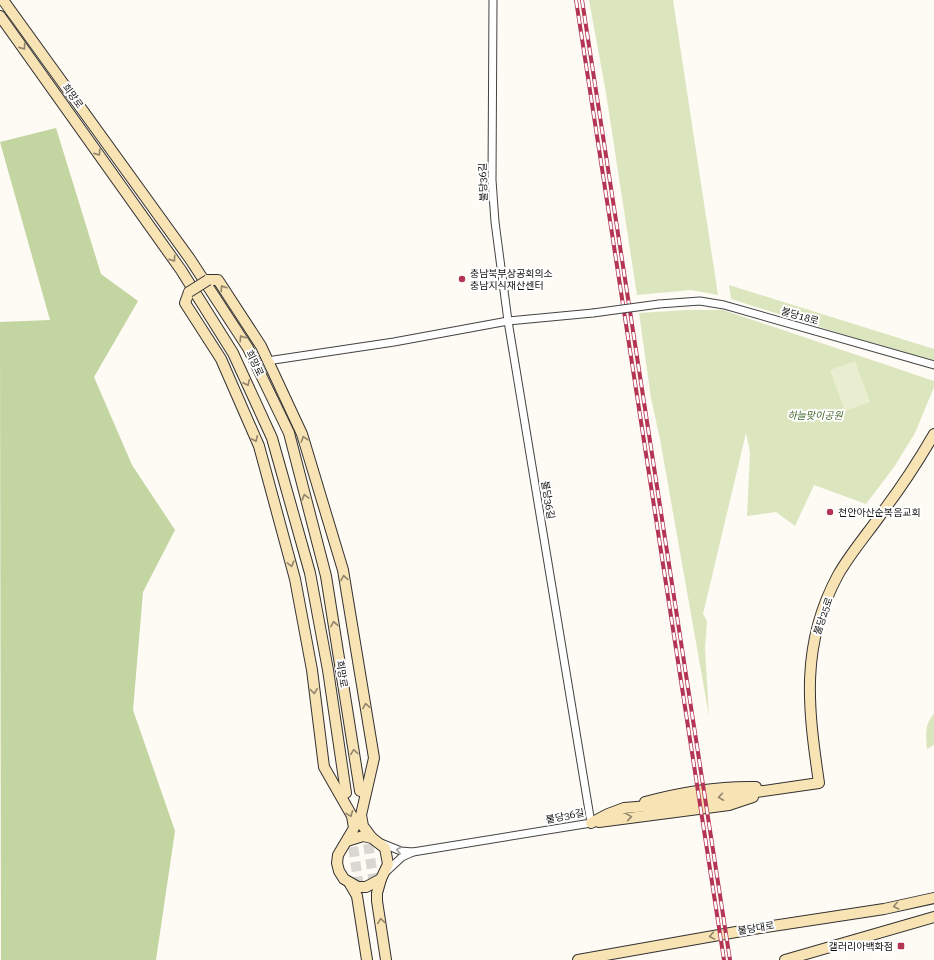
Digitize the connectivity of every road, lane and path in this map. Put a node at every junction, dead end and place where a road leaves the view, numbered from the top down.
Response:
1 (3, 0) edge
2 (493, 0) edge
3 (0, 16) edge
4 (508, 321) junction
5 (268, 361) junction
6 (934, 365) edge
7 (934, 434) edge
8 (774, 790) junction
9 (360, 791) dead end
10 (346, 793) dead end
11 (591, 823) junction
12 (375, 840) junction
13 (347, 841) junction
14 (413, 852) junction
15 (383, 876) junction
16 (350, 884) junction
17 (934, 898) edge
18 (934, 917) edge
19 (385, 948) junction
20 (365, 957) edge
21 (386, 960) edge
22 (393, 960) edge
23 (578, 960) edge
24 (785, 960) edge

9 -> 1 main road, 희망로
2 - 4 street, 불당36길
3 -> 10 main road
4 - 5 street, 불당18로
4 - 6 street, 불당18로, bridge
4 - 11 street, 불당36길
12 -> 5 main road
5 -> 13 main road, bridge
7 - 8 main road, 불당25로
11 -> 8 main road
8 -> 11 main road
11 - 14 street, 불당36길
12 - 13 main road
14 -> 12 street, 불당36길
12 - 15 main road
13 - 16 main road
14 - 15 street, 불당36길
15 - 16 main road
19 -> 15 main road
16 - 20 main road
17 -> 23 main road, 불당대로
18 - 24 main road
19 - 21 main road
19 - 22 main road

